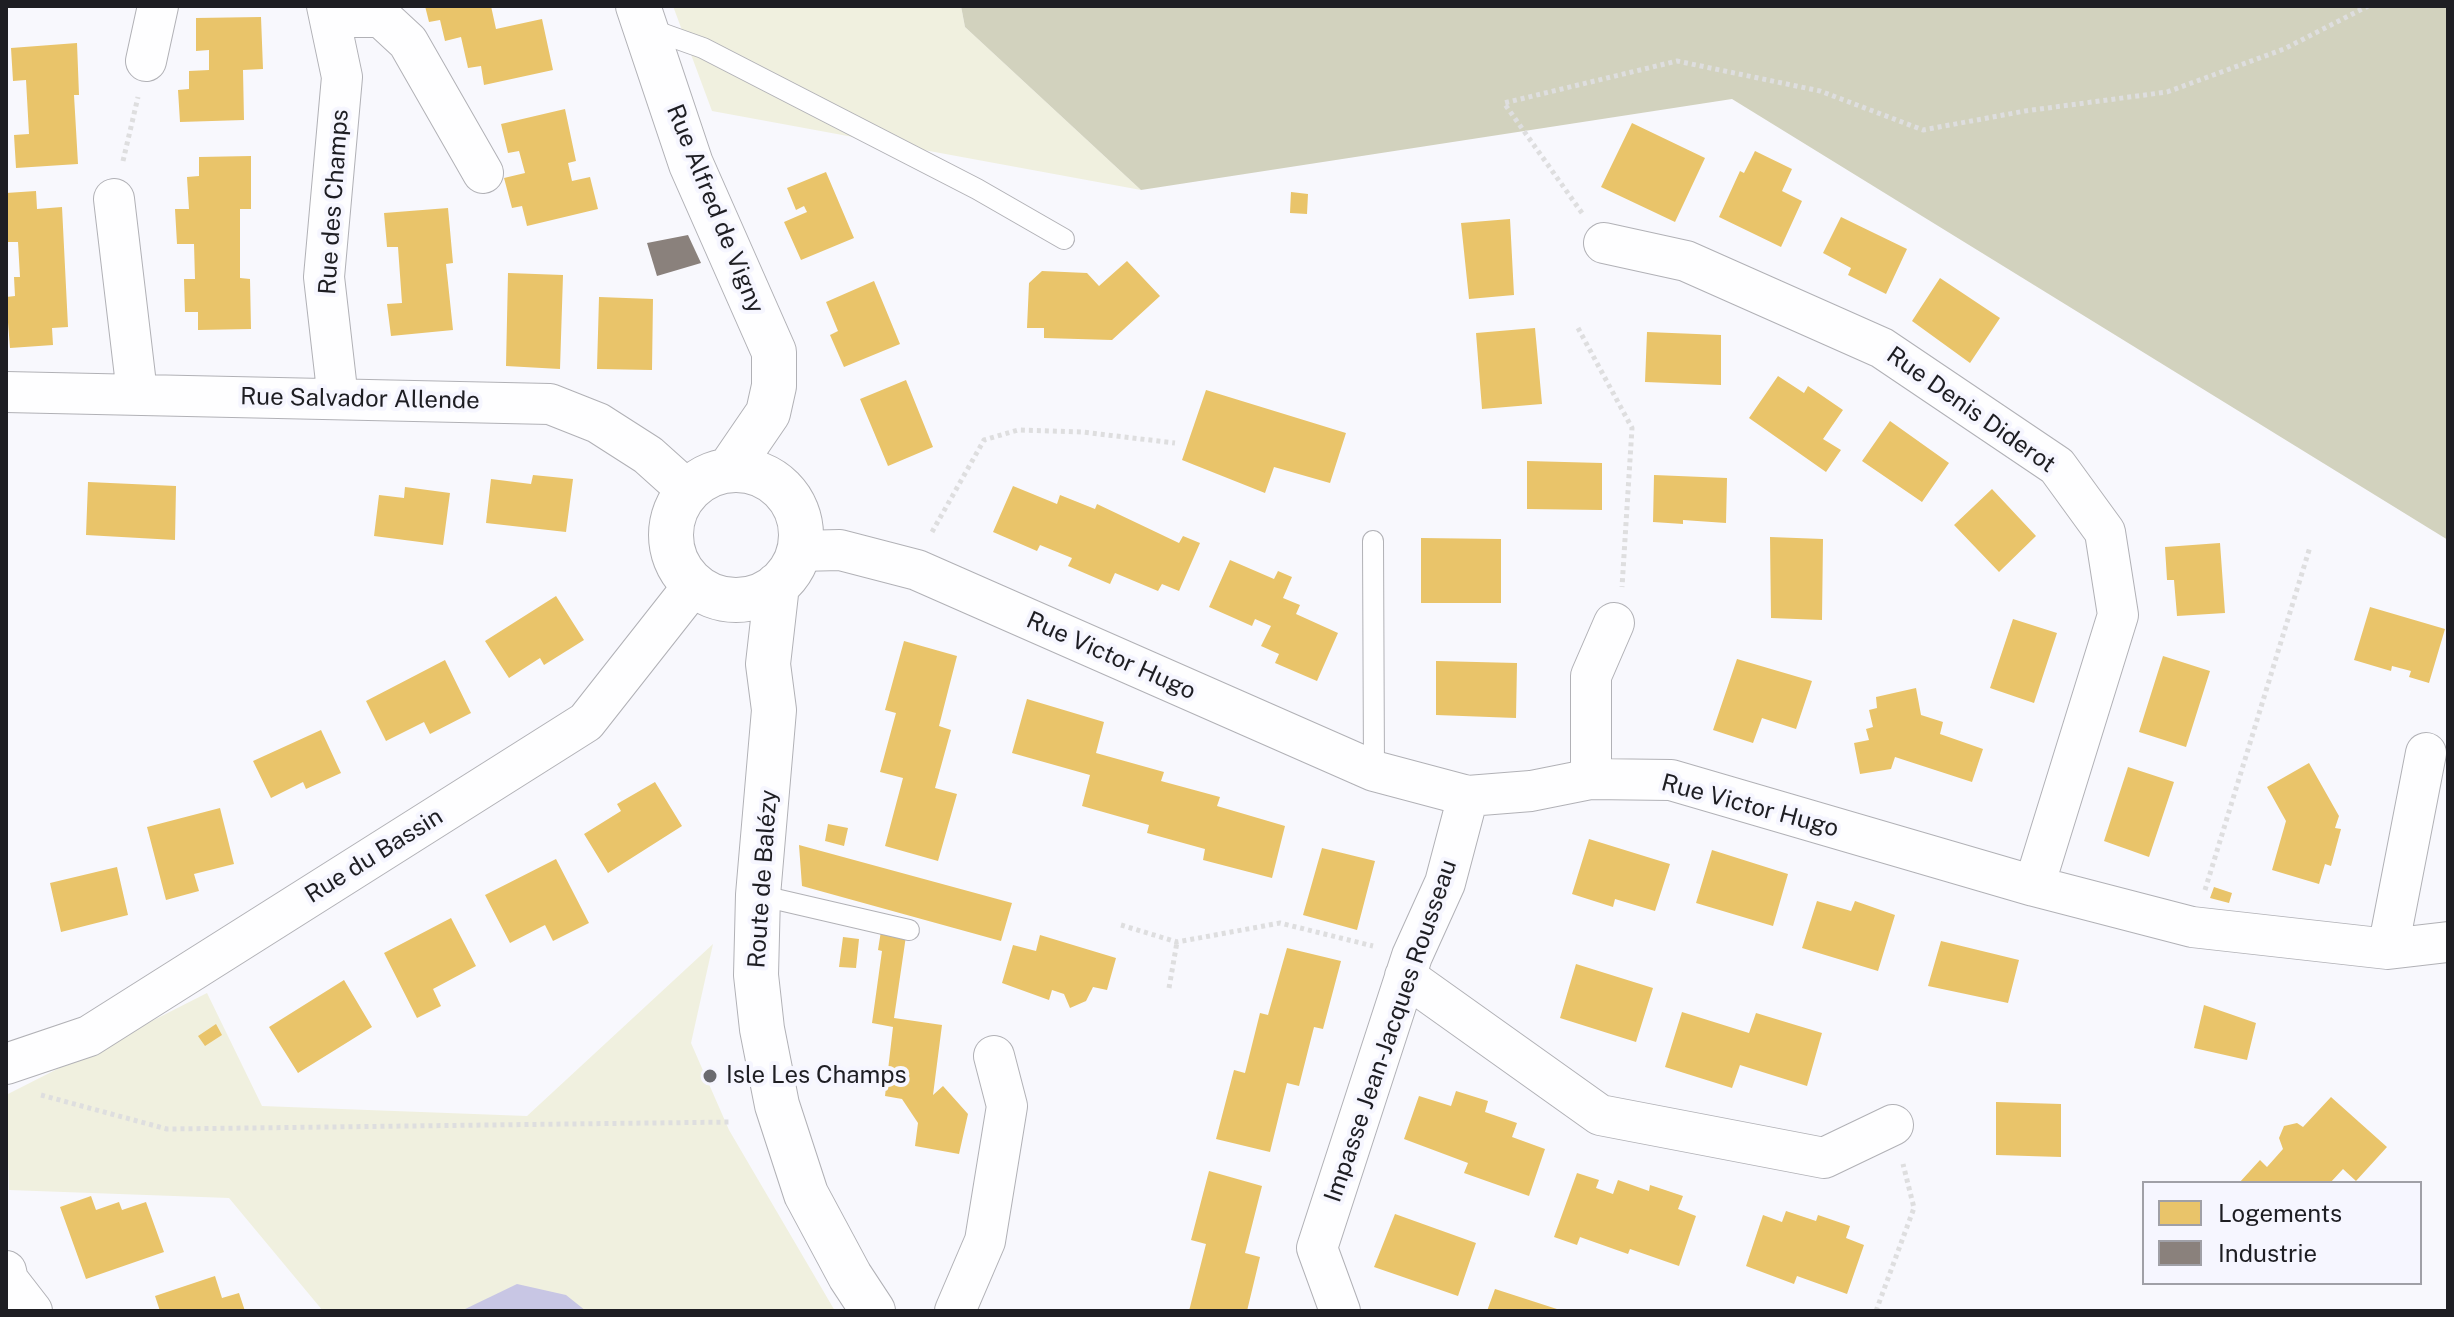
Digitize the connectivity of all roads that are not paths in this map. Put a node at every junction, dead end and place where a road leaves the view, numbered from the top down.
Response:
1 (158, 6) edge
2 (329, 11) edge
3 (642, 16) edge
4 (146, 61) road end
5 (483, 173) dead end
6 (114, 199) road end
7 (1064, 239) dead end
8 (1604, 243) road end
9 (6, 392) edge
10 (137, 393) junction
11 (338, 399) junction
12 (768, 413) junction
13 (729, 470) junction
14 (687, 490) junction
15 (786, 492) junction
16 (1373, 541) dead end
17 (788, 568) junction
18 (693, 586) junction
19 (734, 602) junction
20 (1614, 623) road end
21 (768, 664) junction
22 (2426, 753) dead end
23 (1374, 771) junction
24 (1591, 779) junction
25 (1468, 796) junction
26 (2034, 886) junction
27 (758, 895) junction
28 (909, 930) dead end
29 (2448, 942) edge
30 (2388, 949) junction
31 (1408, 966) junction
32 (994, 1056) dead end
33 (6, 1064) edge
34 (1893, 1125) road end
35 (6, 1271) edge
36 (32, 1311) edge
37 (873, 1311) edge
38 (955, 1311) edge
39 (1340, 1311) edge

1 - 4 street
2 - 5 street
2 - 11 street, Rue des Champs
3 - 7 lane
3 - 12 main road, Rue Alfred de Vigny
6 - 10 street
8 - 26 street, Rue Denis Diderot
9 - 10 street, Rue Salvador Allende
10 - 11 street, Rue Salvador Allende
11 - 14 street, Rue Salvador Allende
12 - 13 main road, Rue Alfred de Vigny
12 - 15 main road, Rue Alfred de Vigny
13 - 14 main road
13 - 15 main road
14 - 18 main road
15 - 17 main road
16 - 23 lane
17 - 19 main road
17 - 21 main road, Route de Balézy
17 - 23 street, Rue Victor Hugo
18 - 19 main road
18 - 33 street, Rue du Bassin
19 - 21 main road, Route de Balézy
20 - 24 street
21 - 27 main road, Route de Balézy
22 - 30 street
23 - 25 street, Rue Victor Hugo
24 - 25 street, Rue Victor Hugo
24 - 26 street, Rue Victor Hugo
25 - 31 street, Impasse Jean-Jacques Rousseau
26 - 30 street, Rue Victor Hugo
27 - 28 lane
27 - 37 main road, Route de Balézy
29 - 30 street, Rue Victor Hugo
31 - 34 street
31 - 39 street, Impasse Jean-Jacques Rousseau
32 - 38 street
35 - 36 street

